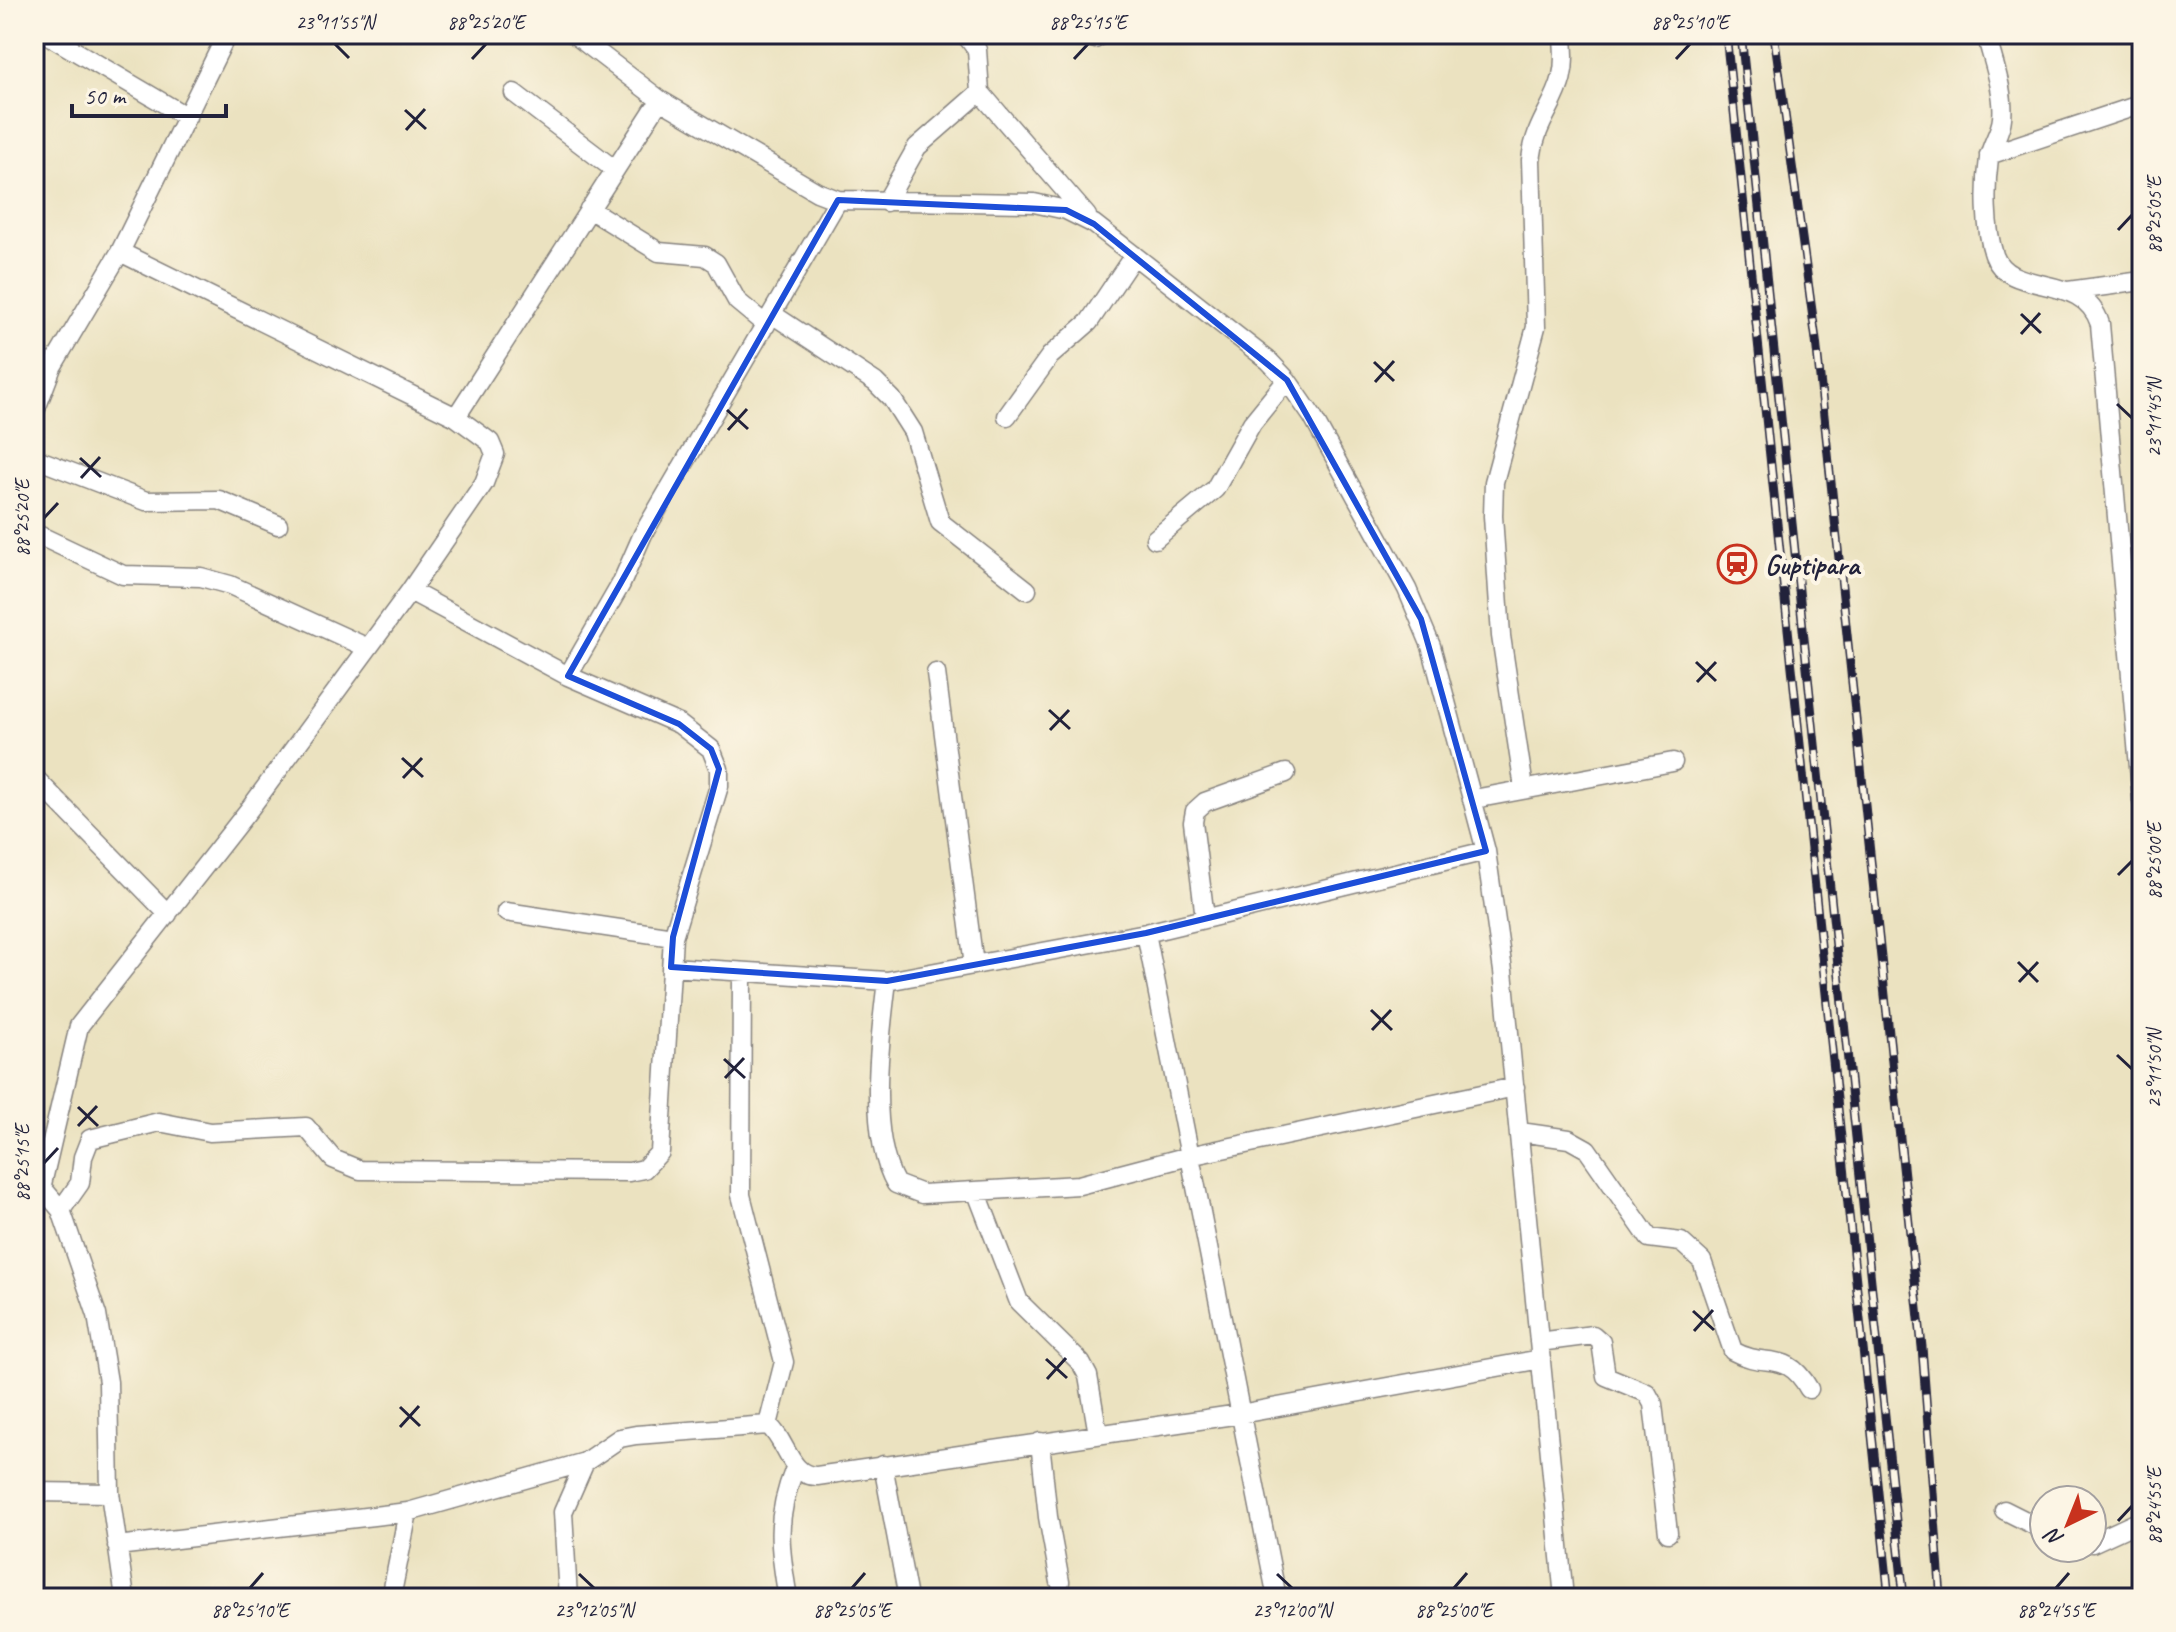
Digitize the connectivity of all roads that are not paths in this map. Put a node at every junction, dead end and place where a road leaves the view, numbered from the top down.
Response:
1 (46, 34) edge
2 (227, 34) edge
3 (574, 34) edge
4 (965, 34) edge
5 (1986, 34) edge
6 (1565, 38) edge
7 (980, 92) junction
8 (514, 93) dead end
9 (660, 100) junction
10 (2142, 104) edge
11 (187, 117) junction
12 (1989, 155) junction
13 (615, 170) junction
14 (838, 200) junction
15 (886, 202) junction
16 (589, 209) junction
17 (1094, 224) junction
18 (120, 252) junction
19 (1134, 255) junction
20 (2142, 281) edge
21 (2068, 291) junction
22 (769, 319) junction
23 (1287, 380) junction
24 (34, 414) edge
25 (1007, 416) dead end
26 (456, 417) junction
27 (34, 458) edge
28 (278, 525) dead end
29 (34, 533) edge
30 (1155, 539) dead end
31 (1027, 590) dead end
32 (410, 591) junction
33 (368, 648) junction
34 (936, 673) dead end
35 (568, 676) junction
36 (1673, 762) dead end
37 (1286, 773) dead end
38 (34, 777) edge
39 (1524, 788) junction
40 (1474, 799) junction
41 (2142, 801) edge
42 (1486, 851) junction
43 (506, 912) dead end
44 (168, 914) junction
45 (1205, 918) junction
46 (1146, 933) junction
47 (673, 937) junction
48 (974, 965) junction
49 (671, 967) junction
50 (742, 972) junction
51 (887, 981) junction
52 (1515, 1087) junction
53 (1520, 1132) junction
54 (1189, 1156) junction
55 (38, 1181) edge
56 (977, 1193) junction
57 (61, 1210) junction
58 (1540, 1350) junction
59 (1809, 1389) dead end
60 (1240, 1414) junction
61 (768, 1425) junction
62 (1098, 1434) junction
63 (1040, 1442) junction
64 (585, 1462) junction
65 (883, 1465) junction
66 (795, 1468) junction
67 (34, 1492) edge
68 (110, 1493) junction
69 (2004, 1510) dead end
70 (408, 1512) junction
71 (2142, 1520) edge
72 (2028, 1522) edge
73 (1668, 1533) dead end
74 (2108, 1536) edge
75 (117, 1546) junction
76 (1060, 1582) dead end
77 (125, 1598) edge
78 (391, 1598) edge
79 (568, 1598) edge
80 (788, 1598) edge
81 (908, 1598) edge
82 (1277, 1598) edge
83 (1564, 1598) edge

1 - 11 street
2 - 11 street
3 - 9 street
4 - 7 street
5 - 12 street
6 - 39 street
7 - 15 street
7 - 17 street
8 - 13 street
9 - 13 street
9 - 14 street
10 - 12 street
11 - 18 street
12 - 21 street
13 - 16 street
14 - 15 street
14 - 22 street
15 - 17 street
16 - 22 street
16 - 26 street
17 - 19 street
18 - 24 street
18 - 26 street
19 - 23 street
19 - 25 street
20 - 21 street
21 - 41 street
22 - 31 street
22 - 35 street
23 - 30 street
23 - 40 street
26 - 32 street
27 - 28 street
29 - 33 street
32 - 33 street
32 - 35 street
33 - 44 street
34 - 48 street
35 - 47 street
36 - 39 street
37 - 45 street
38 - 44 street
39 - 40 street
40 - 42 street
42 - 45 street
42 - 52 street
43 - 47 street
44 - 55 street
45 - 46 street
46 - 48 street
46 - 54 street
47 - 49 street
48 - 51 street
49 - 50 street
49 - 57 street
50 - 51 street
50 - 61 street
51 - 56 street
52 - 53 street
52 - 54 street
53 - 58 street
53 - 59 street
54 - 56 street
54 - 60 street
55 - 57 street
56 - 62 street
57 - 68 street
58 - 60 street
58 - 73 street
58 - 83 street
60 - 62 street
60 - 82 street
61 - 64 street
61 - 66 street
62 - 63 street
63 - 65 street
63 - 76 street
64 - 70 street
64 - 79 street
65 - 66 street
65 - 81 street
66 - 80 street
67 - 68 street
68 - 75 street
69 - 72 street
70 - 75 street
70 - 78 street
71 - 74 street
75 - 77 street

